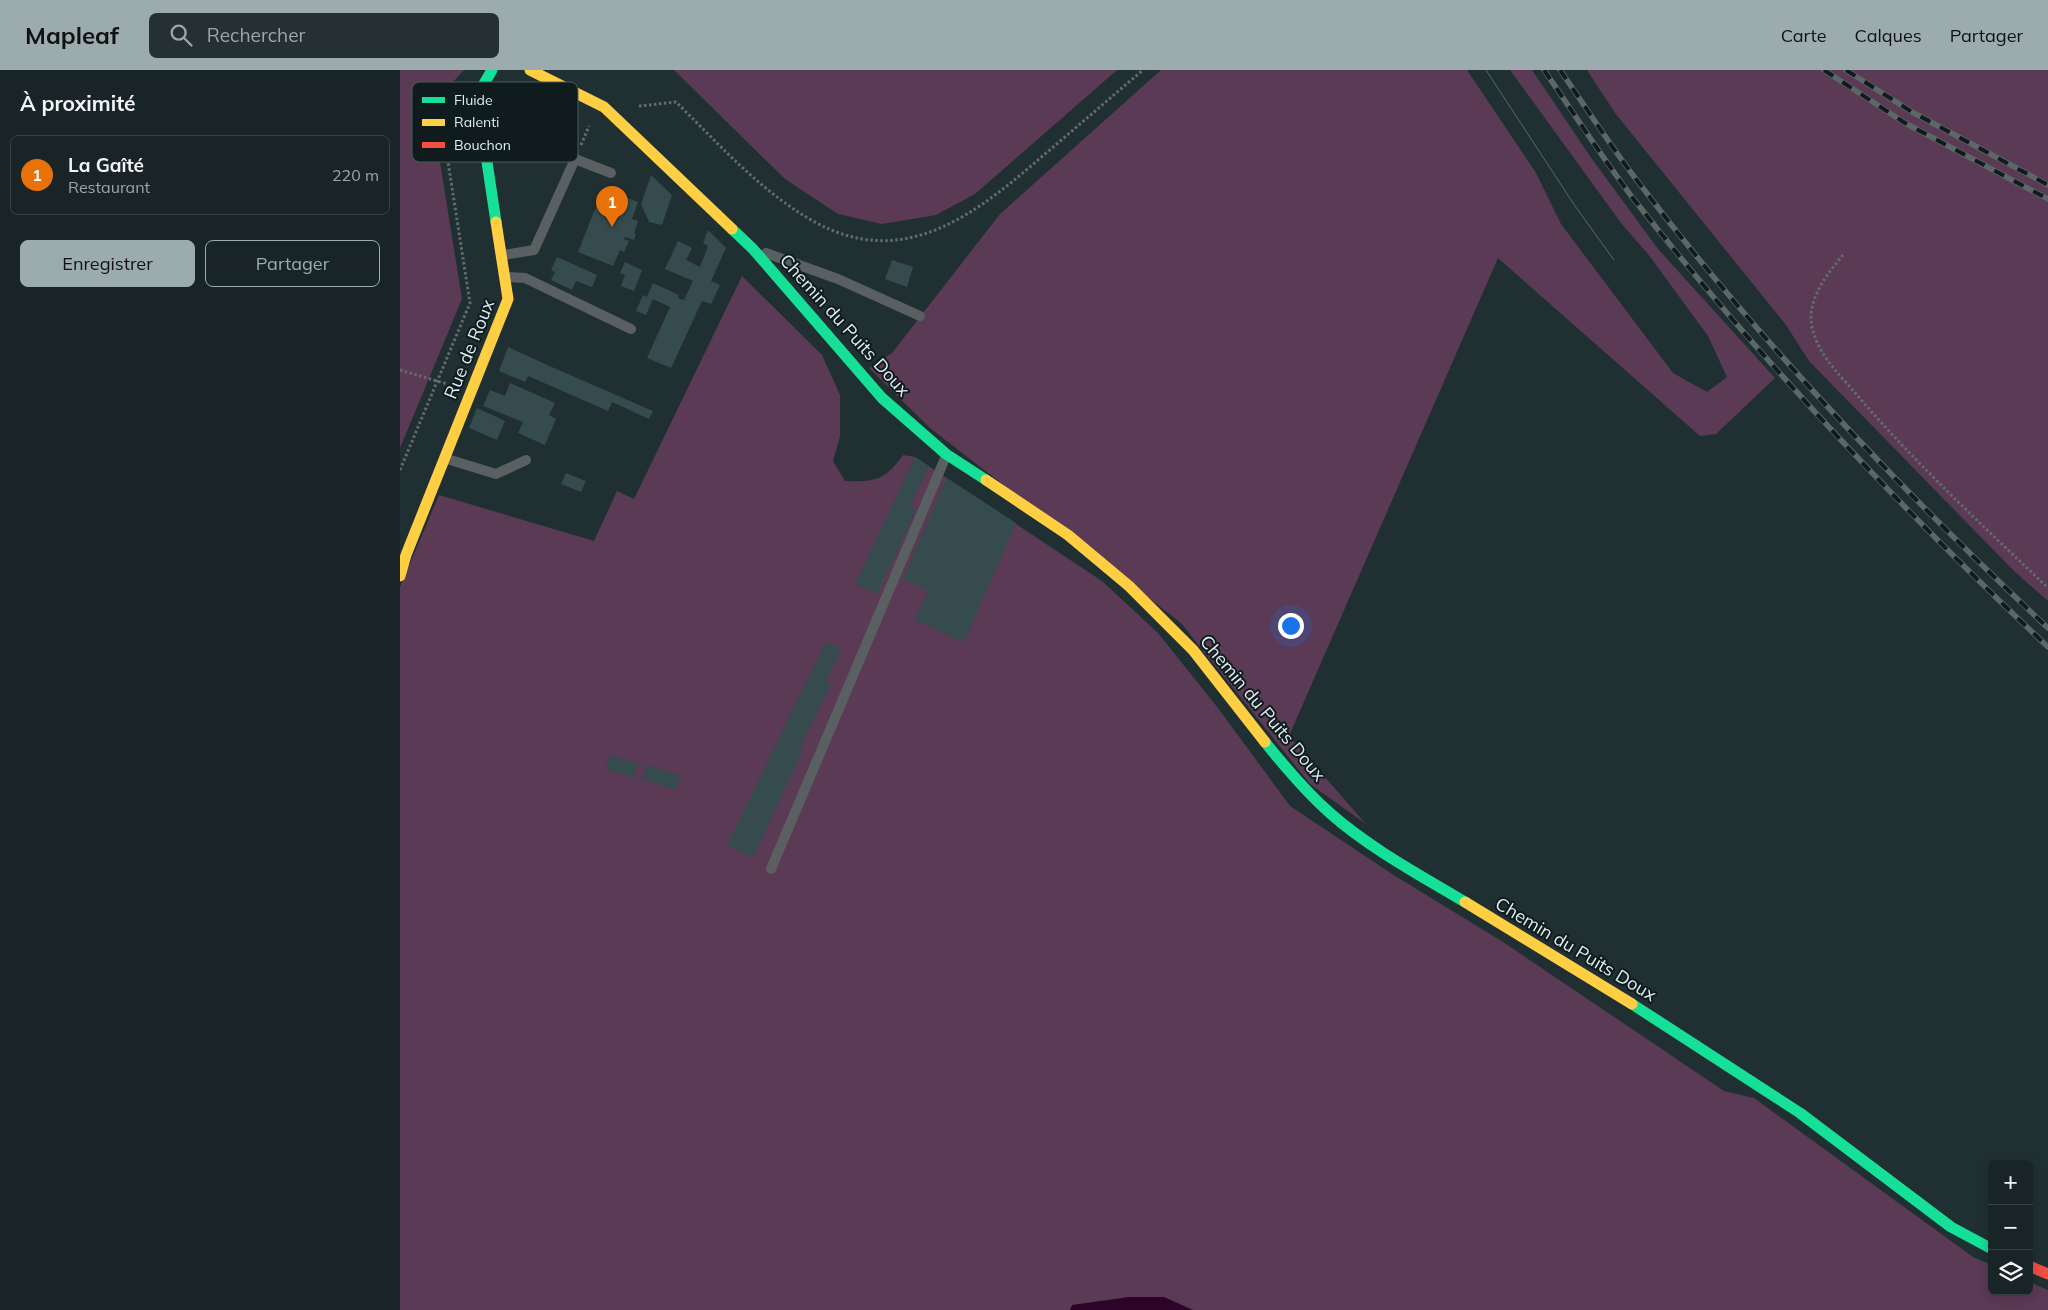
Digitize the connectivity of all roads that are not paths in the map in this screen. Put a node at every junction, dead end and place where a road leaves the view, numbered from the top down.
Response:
1 (492, 70) edge
2 (530, 70) edge
3 (485, 82) edge
4 (554, 82) edge
5 (578, 94) edge
6 (578, 160) edge
7 (487, 162) edge
8 (574, 162) edge
9 (611, 173) dead end
10 (753, 249) junction
11 (502, 255) junction
12 (505, 278) junction
13 (920, 316) dead end
14 (631, 328) dead end
15 (946, 454) junction
16 (444, 459) junction
17 (526, 460) dead end
18 (400, 576) edge
19 (771, 869) dead end
20 (1988, 1247) edge
21 (2033, 1268) edge
22 (2048, 1274) edge

1 - 3 street, Rue de Roux
2 - 4 street, Chemin du Puits Doux
5 - 10 street, Chemin du Puits Doux
6 - 9 lane
7 - 11 street, Rue de Roux
8 - 11 lane
10 - 13 lane
10 - 15 street, Chemin du Puits Doux
11 - 12 street, Rue de Roux
12 - 14 lane
12 - 16 street, Rue de Roux
15 - 19 lane
15 - 20 street, Chemin du Puits Doux
16 - 17 lane
16 - 18 street, Rue de Roux
21 - 22 street

